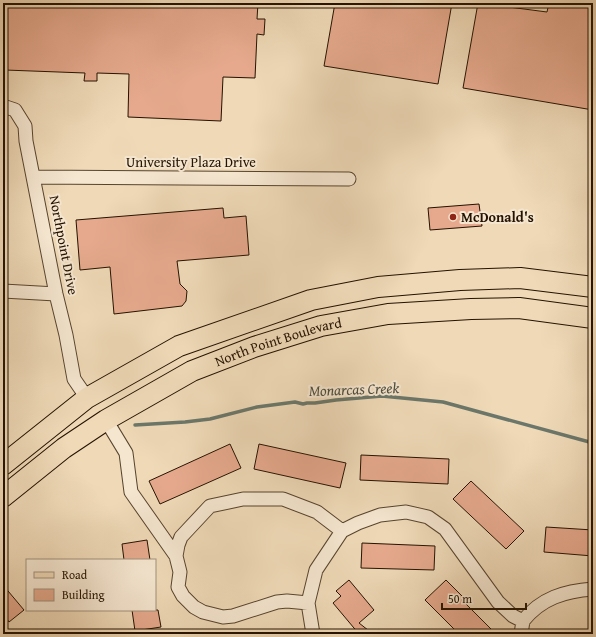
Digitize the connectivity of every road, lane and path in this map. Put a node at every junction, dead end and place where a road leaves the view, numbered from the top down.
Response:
1 (3, 106) edge
2 (34, 177) junction
3 (349, 179) dead end
4 (520, 278) junction
5 (569, 283) junction
6 (593, 287) edge
7 (3, 292) edge
8 (56, 294) junction
9 (519, 308) junction
10 (471, 309) junction
11 (593, 318) edge
12 (193, 341) junction
13 (87, 398) junction
14 (106, 420) junction
15 (3, 465) edge
16 (30, 476) junction
17 (3, 497) edge
18 (342, 532) junction
19 (176, 556) junction
20 (593, 589) edge
21 (308, 602) junction
22 (522, 628) edge
23 (313, 634) edge

1 - 2 street, Northpoint Drive
2 - 3 street, University Plaza Drive
2 - 8 street, Northpoint Drive
4 - 5 main road, North Point Boulevard
4 - 10 main road
4 - 12 main road, North Point Boulevard
5 - 6 main road, North Point Boulevard
5 - 9 main road
7 - 8 street
8 - 13 street, Northpoint Drive
9 - 10 main road, North Point Boulevard
9 - 11 main road, North Point Boulevard
10 - 14 main road, North Point Boulevard
12 - 13 main road, North Point Boulevard
12 - 14 main road
13 - 15 main road, North Point Boulevard
13 - 16 main road
14 - 16 main road, North Point Boulevard
14 - 19 street
16 - 17 main road, North Point Boulevard
18 - 19 street
18 - 21 street
18 - 22 street
19 - 21 street
20 - 22 street
21 - 23 street

